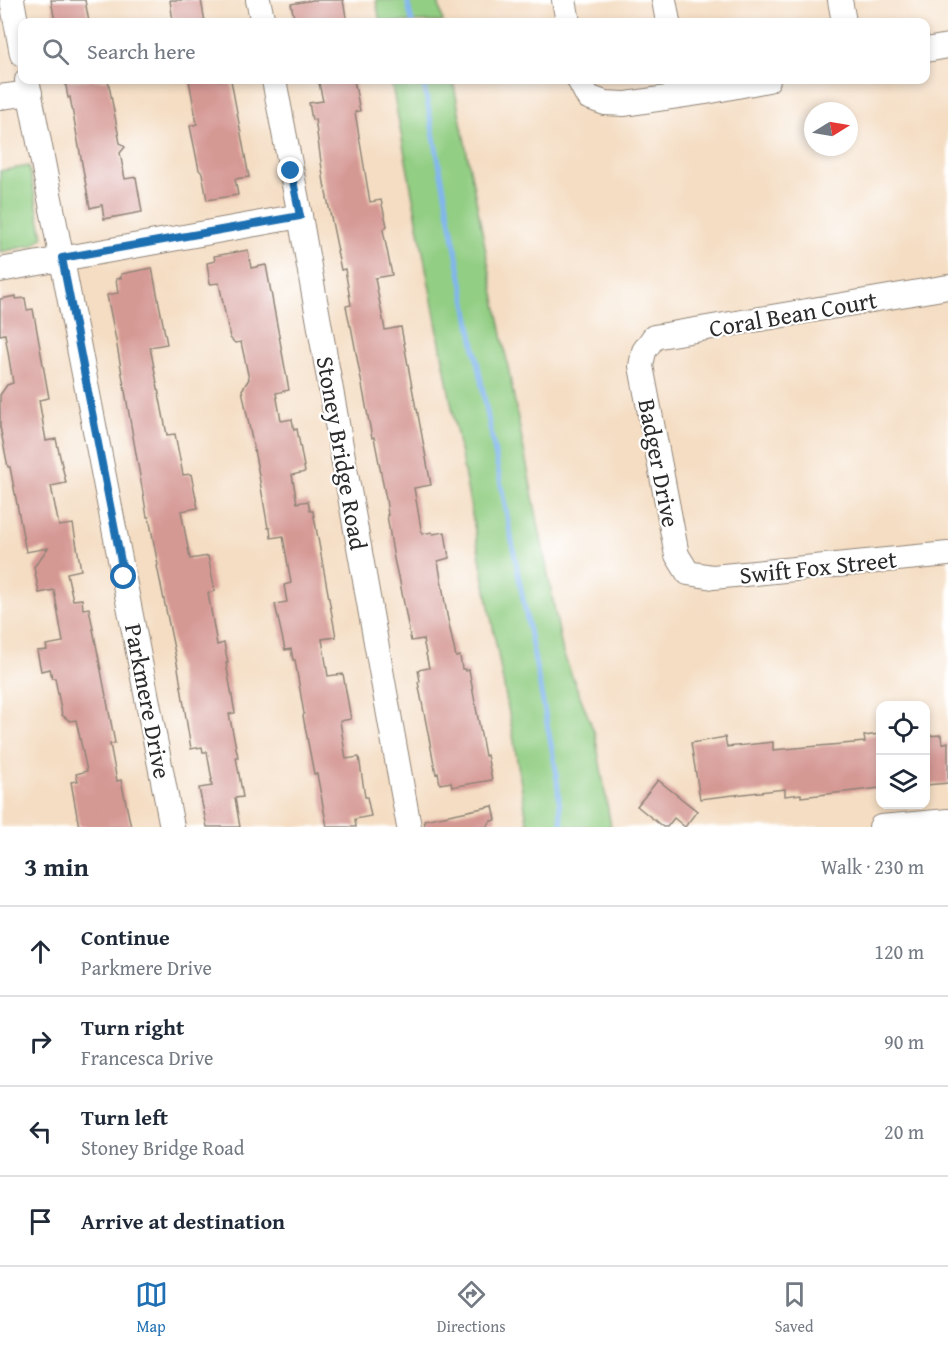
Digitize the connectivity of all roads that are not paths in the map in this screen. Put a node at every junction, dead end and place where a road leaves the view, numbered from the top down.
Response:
1 (12, 0) edge
2 (258, 0) edge
3 (564, 0) edge
4 (664, 0) edge
5 (840, 0) edge
6 (262, 18) edge
7 (567, 18) edge
8 (667, 18) edge
9 (843, 18) edge
10 (18, 32) edge
11 (948, 46) edge
12 (930, 49) edge
13 (275, 84) edge
14 (724, 84) edge
15 (29, 86) edge
16 (584, 88) edge
17 (680, 88) edge
18 (0, 97) edge
19 (300, 216) junction
20 (62, 258) junction
21 (0, 270) edge
22 (948, 287) edge
23 (644, 351) joint
24 (948, 554) edge
25 (688, 573) joint
26 (942, 824) edge
27 (172, 827) edge
28 (409, 827) edge
29 (881, 827) edge

1 - 10 street
2 - 6 street
3 - 7 street
4 - 8 street
5 - 9 street
11 - 12 street
13 - 19 street, Stoney Bridge Road
14 - 17 street
15 - 18 street
15 - 20 street, Parkmere Drive
16 - 17 street
19 - 20 street
19 - 28 street, Stoney Bridge Road
20 - 21 street
20 - 27 street, Parkmere Drive
22 - 23 street, Coral Bean Court
23 - 25 street, Badger Drive
24 - 25 street, Swift Fox Street
26 - 29 street

